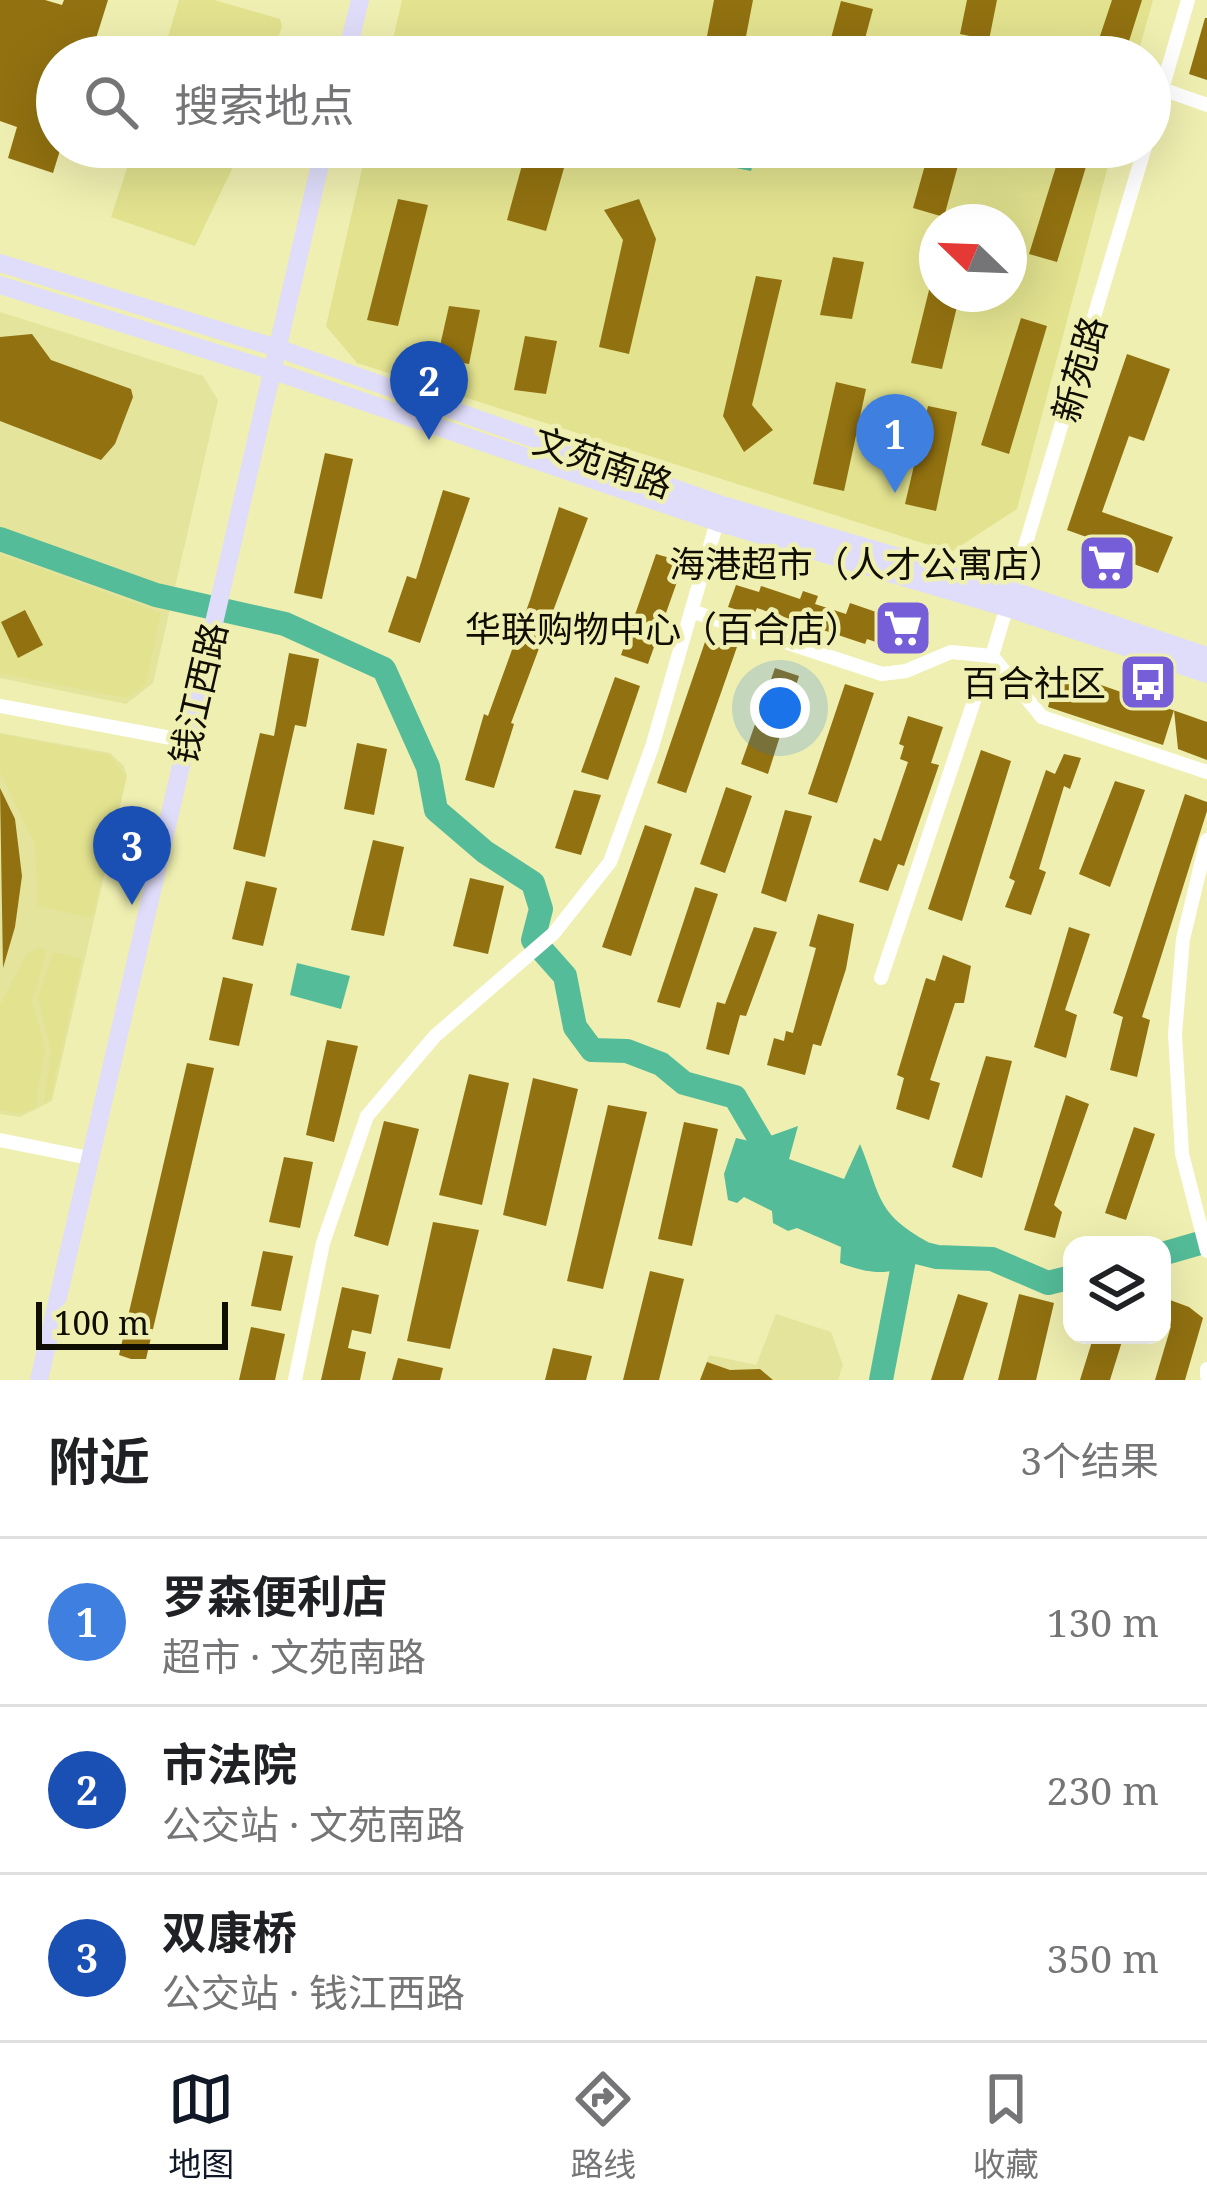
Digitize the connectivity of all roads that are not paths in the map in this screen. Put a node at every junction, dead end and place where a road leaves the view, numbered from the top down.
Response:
1 (359, 0) edge
2 (1188, 0) edge
3 (351, 36) edge
4 (1171, 58) edge
5 (1171, 92) edge
6 (1207, 105) edge
7 (319, 168) edge
8 (1139, 168) edge
9 (0, 263) edge
10 (0, 285) edge
11 (277, 348) junction
12 (274, 370) junction
13 (720, 513) junction
14 (1011, 599) junction
15 (691, 611) junction
16 (992, 656) junction
17 (1207, 656) edge
18 (1207, 674) edge
19 (976, 695) dead end
20 (0, 706) edge
21 (187, 741) junction
22 (1207, 772) edge
23 (1207, 840) edge
24 (880, 978) dead end
25 (0, 1140) edge
26 (89, 1158) junction
27 (1207, 1251) edge
28 (39, 1380) edge
29 (295, 1380) edge

1 - 3 main road
2 - 4 street
5 - 6 street
7 - 11 main road, 钱江西路
8 - 14 street, 新苑路
9 - 11 main road, 文苑南路
10 - 12 main road, 文苑南路
11 - 12 main road, 钱江西路
11 - 13 main road, 文苑南路
12 - 13 main road, 文苑南路
12 - 21 main road, 钱江西路
13 - 14 main road, 文苑南路
13 - 15 street
14 - 16 street, 新苑路
14 - 17 main road, 文苑南路
14 - 18 main road, 文苑南路
15 - 16 street
15 - 29 street
16 - 22 street
19 - 24 street
20 - 21 street
21 - 26 main road, 钱江西路
23 - 27 street
25 - 26 street
26 - 28 main road, 钱江西路

